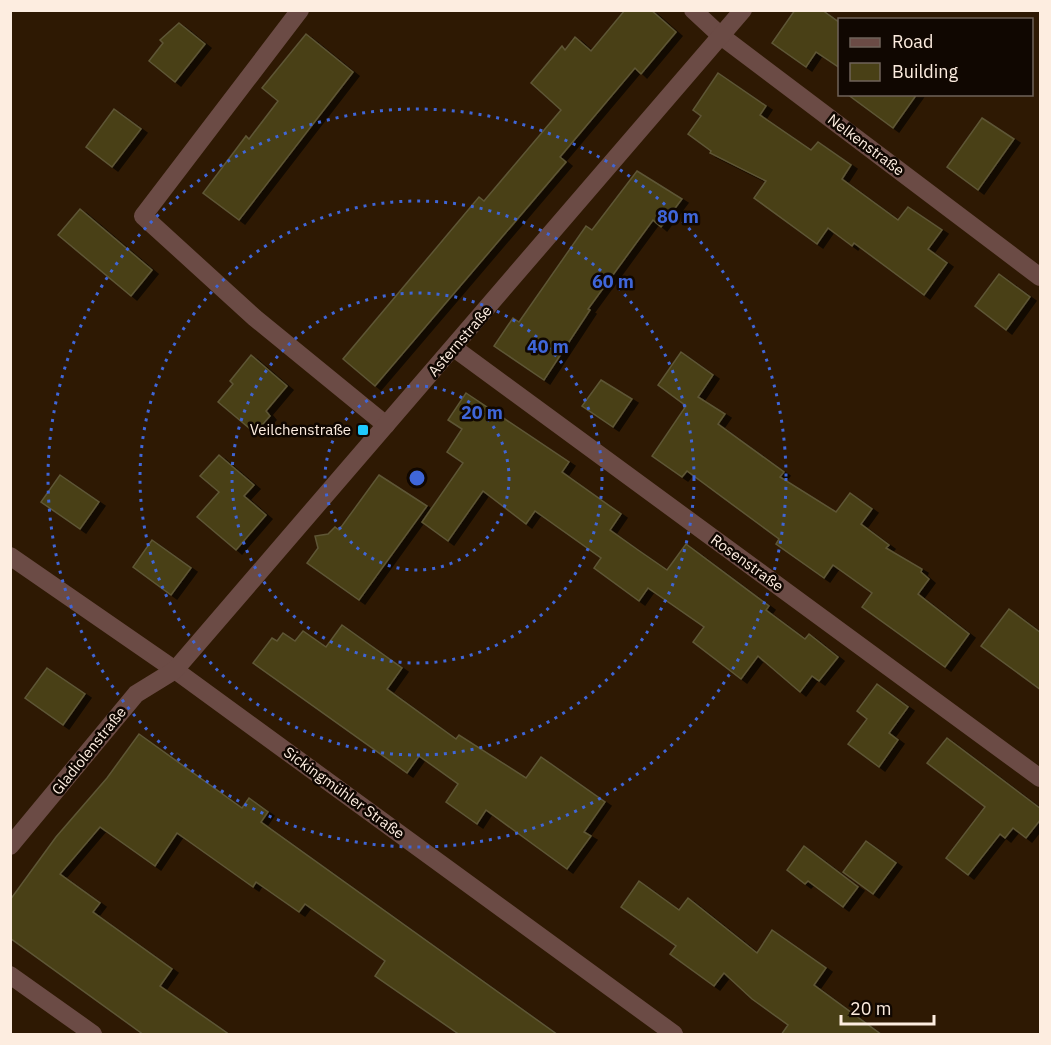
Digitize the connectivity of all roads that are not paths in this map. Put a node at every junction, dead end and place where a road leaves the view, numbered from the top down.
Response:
1 (300, 10) edge
2 (693, 10) edge
3 (743, 10) edge
4 (721, 36) junction
5 (1041, 277) edge
6 (454, 348) junction
7 (386, 425) junction
8 (10, 556) edge
9 (175, 670) junction
10 (1041, 778) edge
11 (11, 844) edge
12 (10, 975) edge
13 (93, 1035) edge
14 (674, 1035) edge

1 - 7 street
2 - 4 street, Nelkenstraße
3 - 4 street, Asternstraße
4 - 5 street, Nelkenstraße
4 - 6 street, Asternstraße
6 - 7 street, Asternstraße
6 - 10 street, Rosenstraße
7 - 9 street, Asternstraße
8 - 9 street, Sickingmühler Straße
9 - 11 street, Gladiolenstraße
9 - 14 street, Sickingmühler Straße
12 - 13 street

